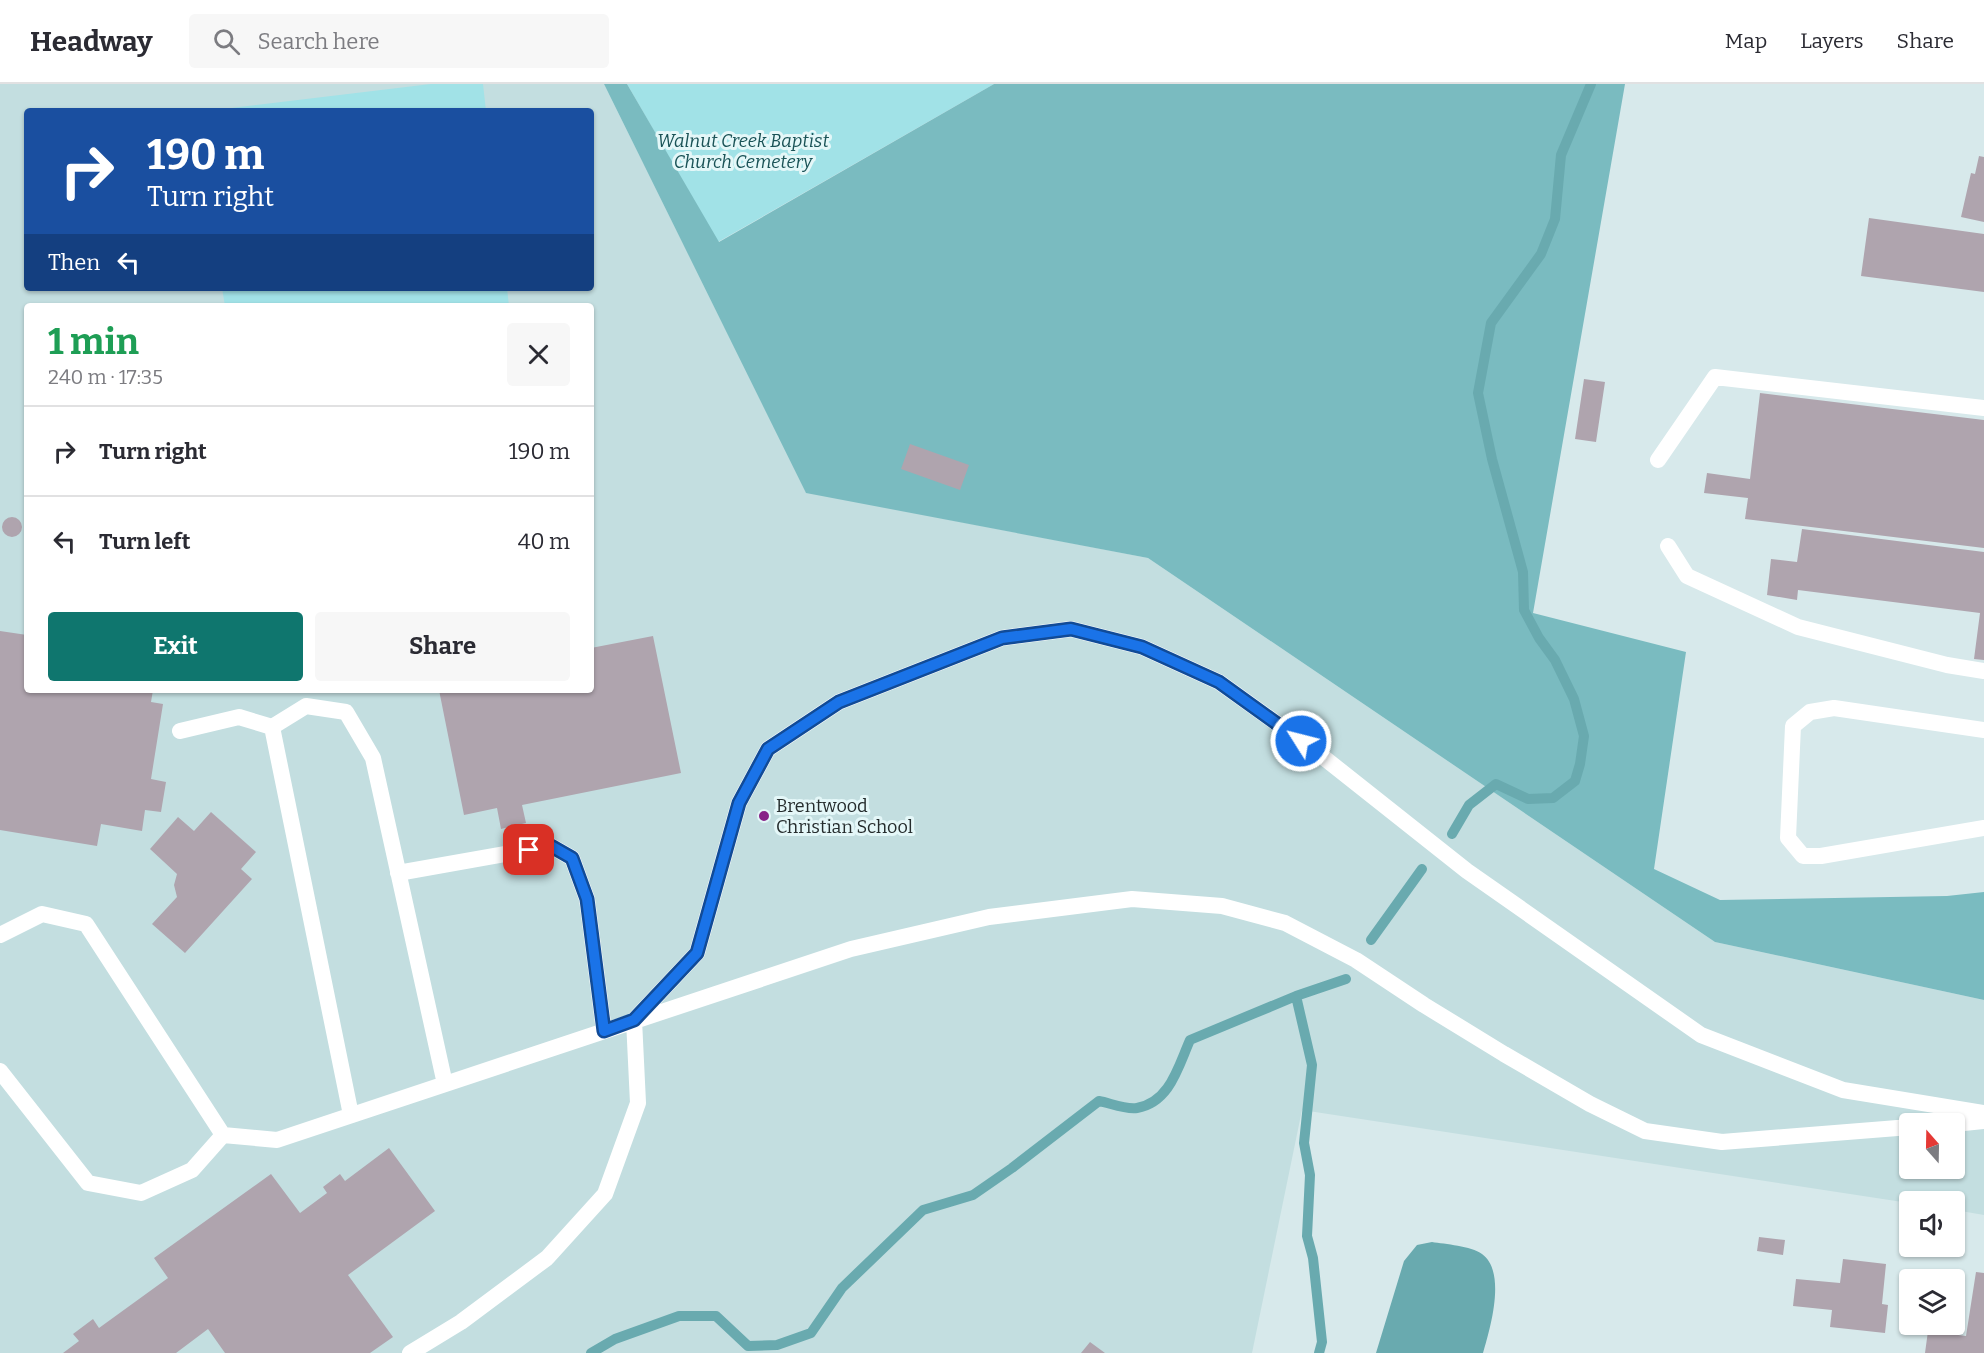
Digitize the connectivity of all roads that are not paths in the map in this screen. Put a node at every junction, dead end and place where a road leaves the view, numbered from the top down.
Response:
1 (1984, 408) edge
2 (1658, 460) dead end
3 (1668, 546) dead end
4 (1984, 671) edge
5 (272, 727) junction
6 (180, 730) dead end
7 (1984, 730) edge
8 (1984, 828) edge
9 (398, 873) junction
10 (0, 934) edge
11 (634, 1020) junction
12 (604, 1031) junction
13 (0, 1071) edge
14 (445, 1084) junction
15 (1984, 1113) edge
16 (351, 1115) junction
17 (1984, 1121) edge
18 (1965, 1123) edge
19 (1899, 1128) edge
20 (222, 1136) junction
21 (410, 1353) edge

1 - 2 lane
3 - 4 lane
5 - 6 lane
5 - 9 lane
5 - 16 lane
7 - 8 lane
9 - 12 lane
9 - 14 lane
10 - 20 lane
11 - 12 lane
11 - 15 lane
11 - 19 lane
11 - 21 lane
12 - 14 lane
13 - 20 lane
14 - 16 lane
16 - 20 lane
17 - 18 lane

